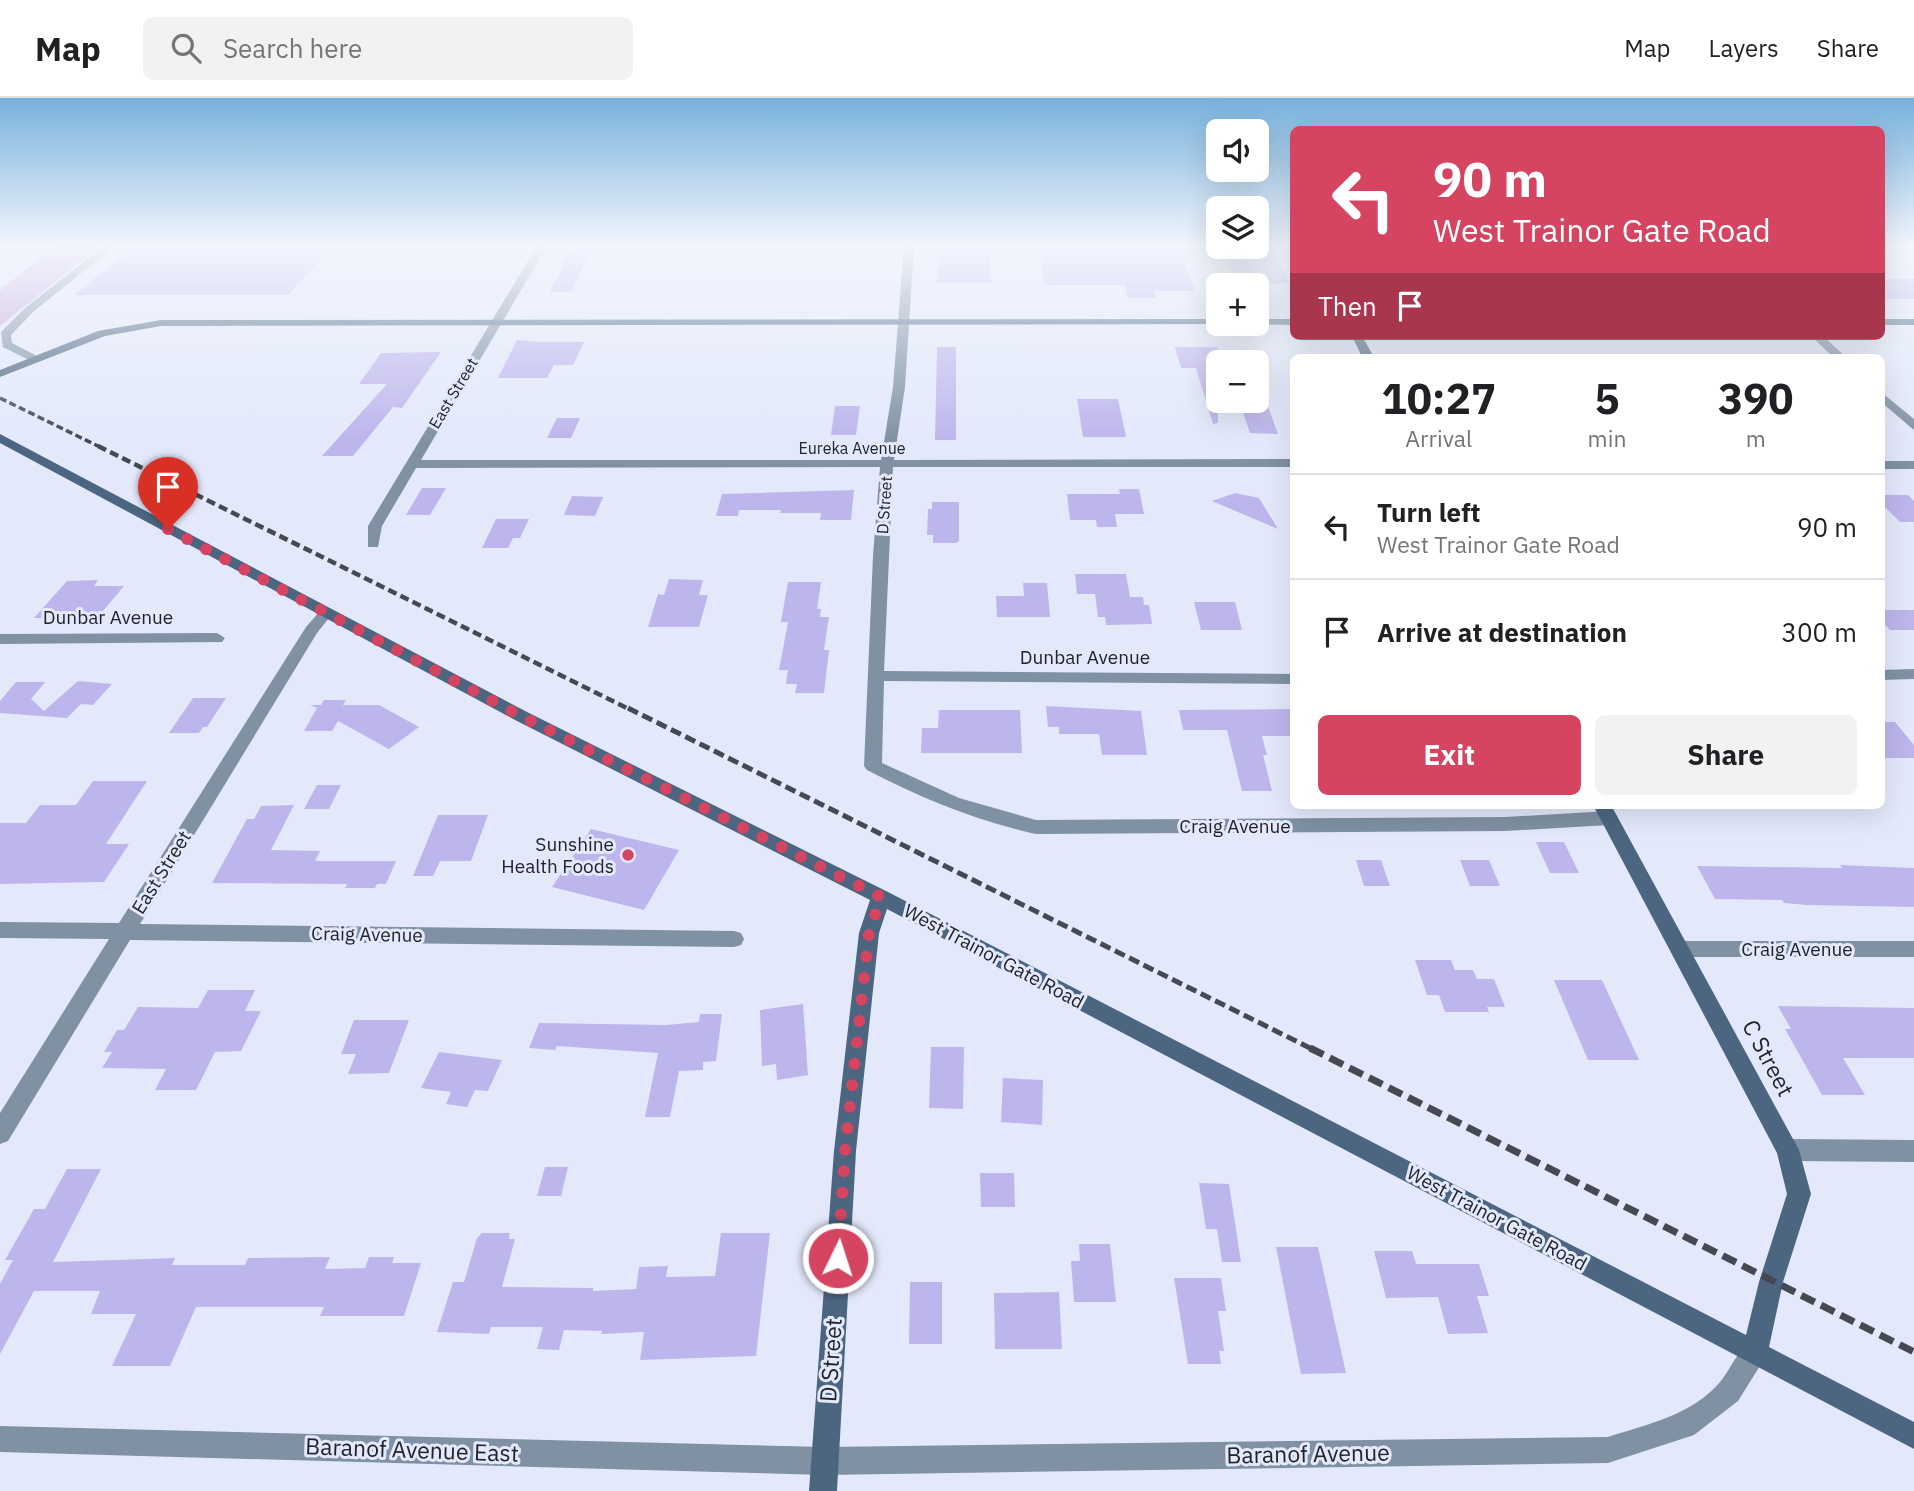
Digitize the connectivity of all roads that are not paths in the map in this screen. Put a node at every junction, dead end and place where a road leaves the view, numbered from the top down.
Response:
1 (28, 311) edge
2 (503, 311) edge
3 (902, 311) edge
4 (498, 320) junction
5 (1269, 321) edge
6 (1290, 321) edge
7 (901, 322) junction
8 (1206, 322) edge
9 (1885, 322) edge
10 (1914, 322) edge
11 (1821, 340) edge
12 (1837, 354) edge
13 (36, 359) junction
14 (0, 374) edge
15 (1885, 399) edge
16 (1914, 426) edge
17 (0, 438) edge
18 (1290, 463) edge
19 (411, 464) junction
20 (887, 465) junction
21 (1885, 465) edge
22 (1914, 466) edge
23 (373, 544) dead end
24 (326, 613) junction
25 (217, 638) dead end
26 (0, 639) edge
27 (1914, 674) edge
28 (1885, 675) edge
29 (877, 676) junction
30 (1290, 679) edge
31 (873, 766) joint
32 (1605, 811) edge
33 (881, 897) junction
34 (0, 930) edge
35 (125, 931) junction
36 (734, 939) dead end
37 (1680, 949) junction
38 (1914, 949) edge
39 (0, 1133) edge
40 (1788, 1150) junction
41 (1914, 1151) edge
42 (1755, 1353) junction
43 (1914, 1436) edge
44 (0, 1439) edge
45 (825, 1461) junction
46 (823, 1491) edge

1 - 13 street
2 - 4 street, East Street
3 - 7 street, D Street
4 - 7 street
4 - 13 street
4 - 19 street, East Street
5 - 6 street
7 - 8 street
7 - 20 street, D Street
9 - 10 street
11 - 12 street
13 - 14 street
15 - 16 street
17 - 24 street, West Trainor Gate Road
18 - 20 street, Eureka Avenue
19 - 20 street, Eureka Avenue
19 - 23 street, East Street
20 - 29 street, D Street
21 - 22 street
24 - 33 street, West Trainor Gate Road
24 - 35 street, East Street
25 - 26 street, Dunbar Avenue
27 - 28 street
29 - 30 street, Dunbar Avenue
29 - 31 street, D Street
31 - 32 street, Craig Avenue
32 - 37 street, C Street
33 - 42 street, West Trainor Gate Road
33 - 45 street, D Street
34 - 35 street, Craig Avenue
35 - 36 street, Craig Avenue
35 - 39 street, East Street
37 - 38 street, Craig Avenue
37 - 40 street, C Street
40 - 41 street
40 - 42 street, C Street
42 - 43 street, West Trainor Gate Road
42 - 45 street, Baranof Avenue
44 - 45 street, Baranof Avenue East
45 - 46 street, D Street

